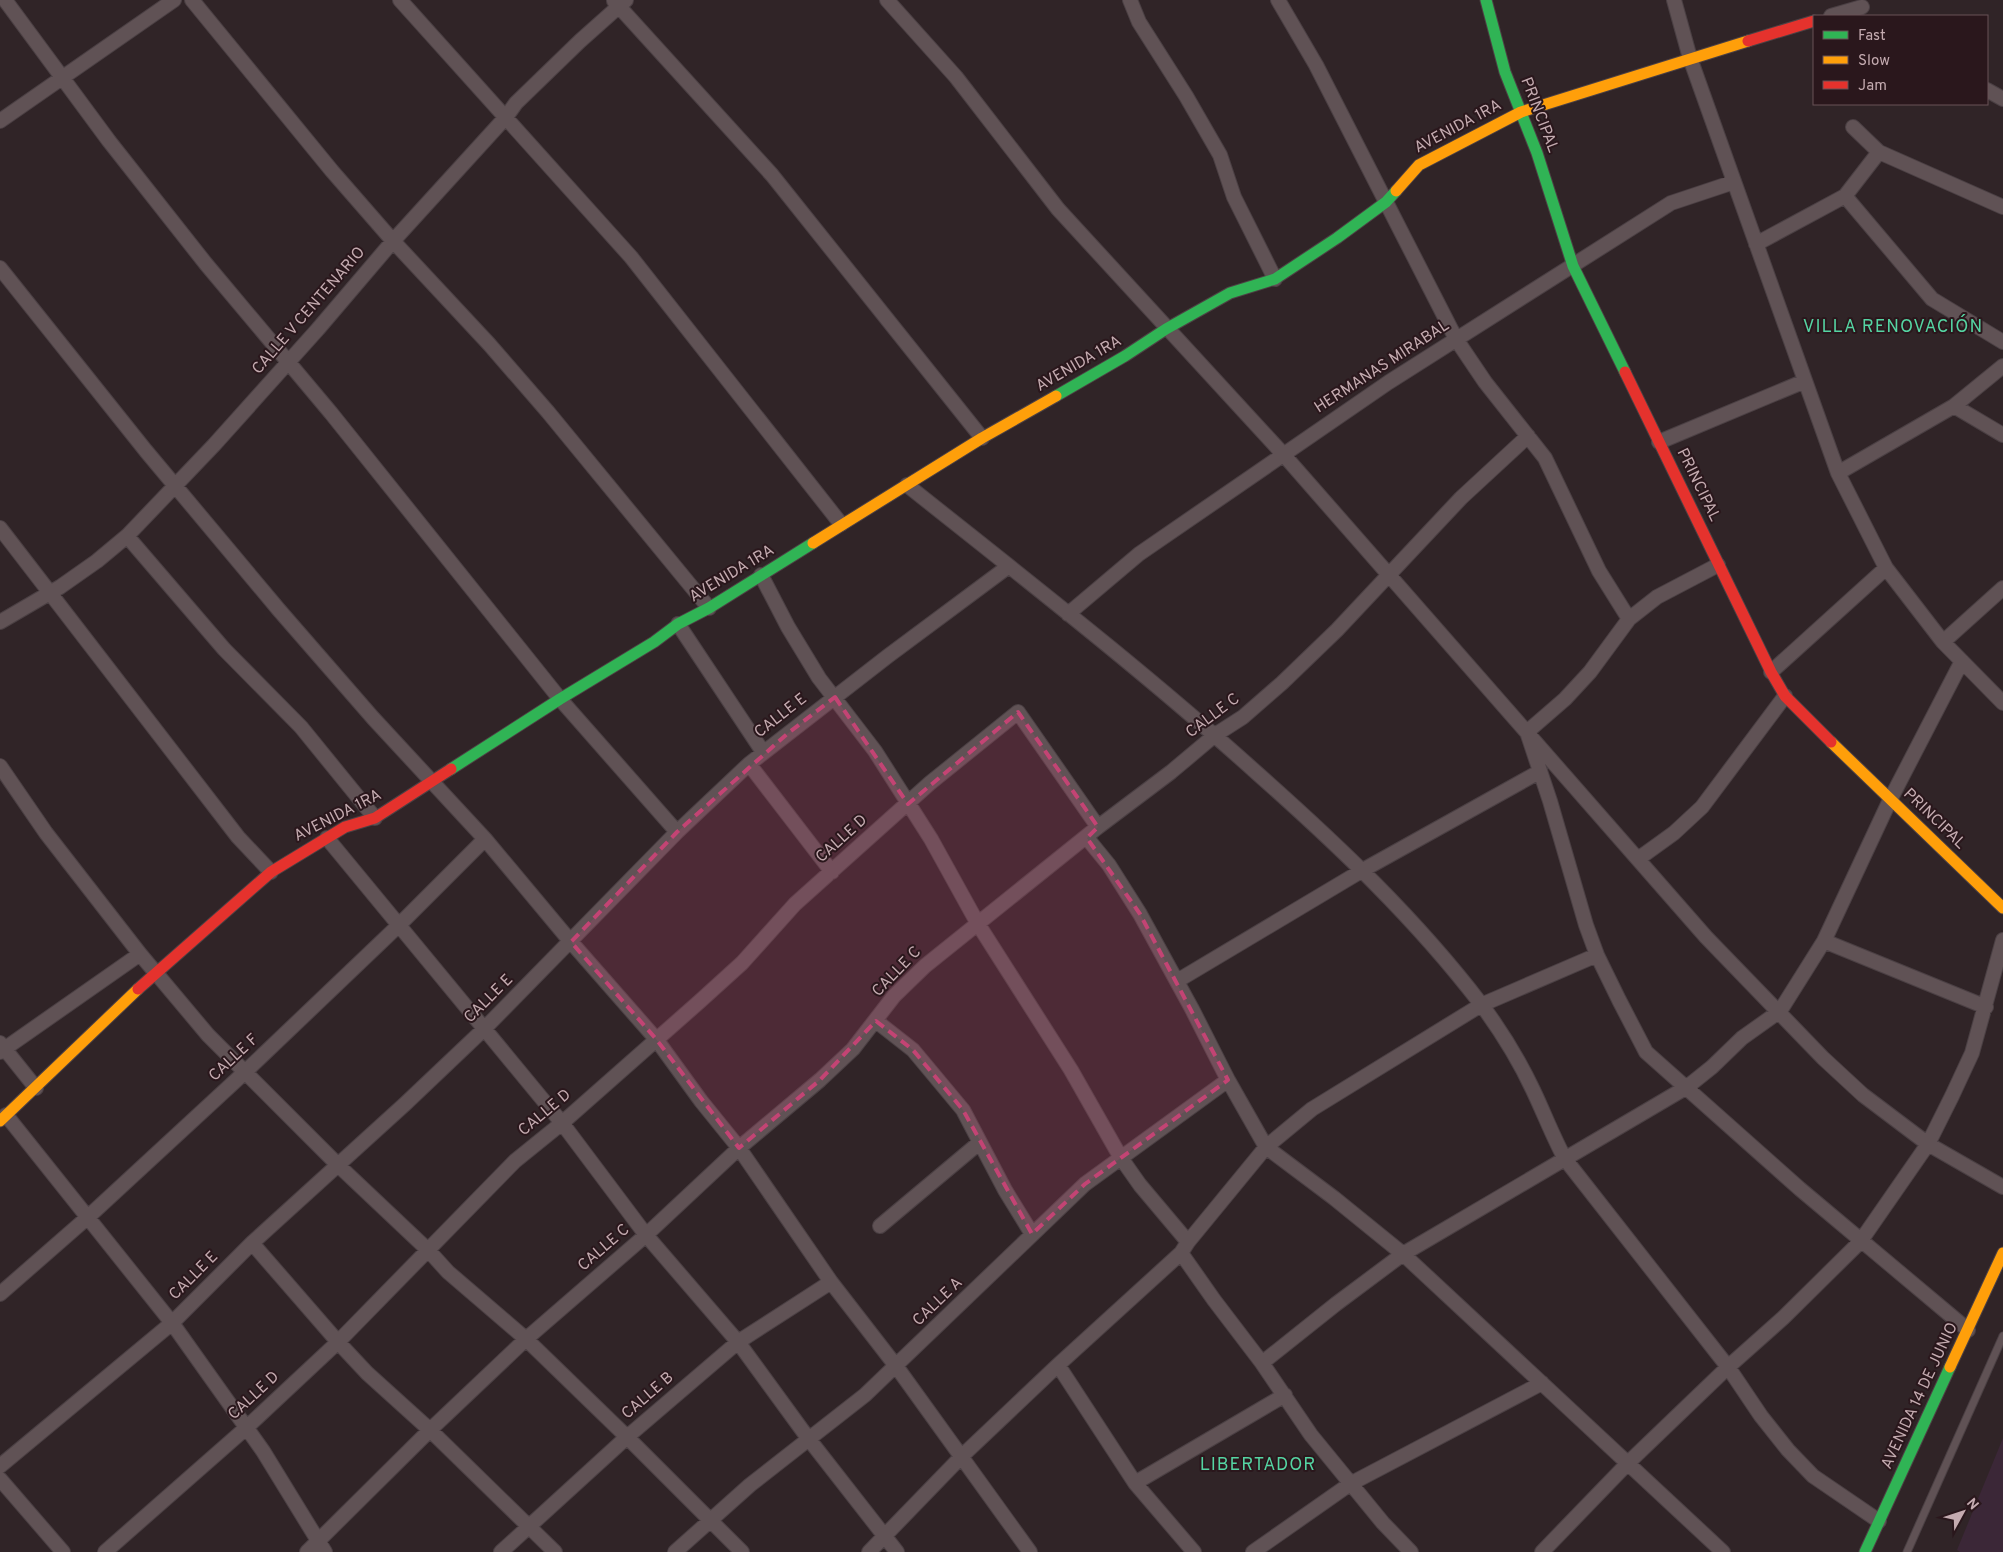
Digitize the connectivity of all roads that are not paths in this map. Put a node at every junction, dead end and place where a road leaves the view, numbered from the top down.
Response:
1 (5, 0) edge
2 (174, 0) edge
3 (192, 0) edge
4 (400, 0) edge
5 (887, 0) edge
6 (1130, 0) edge
7 (1278, 0) edge
8 (1486, 0) edge
9 (1674, 0) edge
10 (620, 2) edge
11 (1862, 8) edge
12 (1835, 15) edge
13 (1813, 21) edge
14 (1690, 58) junction
15 (62, 78) junction
16 (1988, 91) edge
17 (2003, 99) edge
18 (1521, 112) junction
19 (506, 117) junction
20 (0, 121) edge
21 (1853, 127) dead end
22 (1879, 152) junction
23 (1734, 182) junction
24 (1845, 196) junction
25 (1386, 202) junction
26 (2003, 207) edge
27 (393, 241) junction
28 (1756, 244) junction
29 (1572, 266) junction
30 (0, 268) edge
31 (1275, 278) junction
32 (1166, 329) junction
33 (1456, 339) junction
34 (2003, 342) edge
35 (288, 362) junction
36 (2003, 366) edge
37 (1805, 381) junction
38 (1954, 406) junction
39 (2003, 435) edge
40 (1528, 436) junction
41 (982, 438) junction
42 (1658, 442) junction
43 (1283, 454) junction
44 (1838, 474) junction
45 (906, 485) junction
46 (176, 486) junction
47 (841, 524) junction
48 (0, 528) edge
49 (127, 536) junction
50 (1718, 565) junction
51 (1009, 566) junction
52 (1886, 568) junction
53 (762, 575) junction
54 (1388, 575) junction
55 (2003, 588) edge
56 (49, 593) junction
57 (709, 608) junction
58 (1068, 614) junction
59 (1629, 619) junction
60 (0, 622) edge
61 (678, 624) junction
62 (1943, 642) junction
63 (1962, 661) junction
64 (1771, 672) junction
65 (1786, 696) junction
66 (835, 697) junction
67 (560, 699) junction
68 (2003, 703) edge
69 (1527, 732) junction
70 (1215, 735) junction
71 (763, 752) junction
72 (749, 764) junction
73 (0, 766) edge
74 (1539, 772) junction
75 (432, 780) junction
76 (1890, 800) junction
77 (908, 804) junction
78 (375, 818) junction
79 (1098, 827) junction
80 (677, 832) junction
81 (327, 838) junction
82 (485, 838) junction
83 (1087, 838) junction
84 (1638, 859) junction
85 (1363, 870) junction
86 (271, 872) junction
87 (832, 872) junction
88 (2003, 908) edge
89 (978, 924) junction
90 (399, 926) junction
91 (2003, 940) edge
92 (1824, 941) junction
93 (571, 942) junction
94 (140, 954) junction
95 (1597, 954) junction
96 (156, 972) junction
97 (1177, 981) junction
98 (1481, 1005) junction
99 (1986, 1007) junction
100 (1780, 1011) junction
101 (876, 1021) junction
102 (484, 1029) junction
103 (656, 1038) junction
104 (2, 1048) edge
105 (245, 1072) junction
106 (1228, 1080) junction
107 (1687, 1087) junction
108 (36, 1088) junction
109 (3, 1118) edge
110 (562, 1123) junction
111 (979, 1143) junction
112 (1928, 1144) junction
113 (739, 1148) junction
114 (1266, 1148) junction
115 (1121, 1158) junction
116 (1565, 1159) junction
117 (338, 1165) junction
118 (2003, 1187) edge
119 (88, 1217) junction
120 (880, 1226) dead end
121 (1032, 1234) junction
122 (646, 1235) junction
123 (1860, 1242) junction
124 (252, 1243) junction
125 (1184, 1248) junction
126 (429, 1251) junction
127 (2003, 1253) edge
128 (1403, 1254) junction
129 (831, 1282) junction
130 (0, 1294) edge
131 (172, 1323) junction
132 (1968, 1330) junction
133 (2003, 1336) edge
134 (526, 1339) junction
135 (338, 1342) junction
136 (738, 1342) junction
137 (1262, 1363) junction
138 (1058, 1365) junction
139 (896, 1366) junction
140 (1728, 1366) junction
141 (1542, 1383) junction
142 (1284, 1395) junction
143 (246, 1428) junction
144 (430, 1430) junction
145 (628, 1436) junction
146 (808, 1438) junction
147 (962, 1456) junction
148 (1628, 1463) junction
149 (0, 1466) edge
150 (0, 1479) edge
151 (1135, 1483) junction
152 (1350, 1484) junction
153 (710, 1521) junction
154 (1879, 1521) junction
155 (529, 1526) junction
156 (884, 1537) junction
157 (322, 1547) edge
158 (63, 1552) edge
159 (105, 1552) edge
160 (306, 1552) edge
161 (501, 1552) edge
162 (555, 1552) edge
163 (675, 1552) edge
164 (742, 1552) edge
165 (869, 1552) edge
166 (897, 1552) edge
167 (1030, 1552) edge
168 (1194, 1552) edge
169 (1253, 1552) edge
170 (1411, 1552) edge
171 (1542, 1552) edge
172 (1723, 1552) edge
173 (1865, 1552) edge
174 (1907, 1552) edge

1 - 15 street
2 - 15 street
3 - 27 street
4 - 19 street
5 - 32 street
6 - 31 street
7 - 25 street
8 - 18 street, PRINCIPAL
9 - 14 street
10 - 19 street, CALLE V CENTENARIO
10 - 41 street
11 - 12 street
13 - 14 street, AVENIDA 1RA
14 - 18 street, AVENIDA 1RA
14 - 23 street
15 - 20 street
15 - 35 street
16 - 17 street
18 - 25 street, AVENIDA 1RA
18 - 29 street, PRINCIPAL
19 - 27 street, CALLE V CENTENARIO
19 - 47 street
21 - 22 street
22 - 24 street
22 - 26 street
23 - 28 street
23 - 29 street, HERMANAS MIRABAL
24 - 28 street
24 - 34 street
25 - 31 street, AVENIDA 1RA
25 - 33 street
27 - 35 street, CALLE V CENTENARIO
27 - 57 street
28 - 37 street
29 - 33 street, HERMANAS MIRABAL
29 - 42 street, PRINCIPAL
30 - 46 street
31 - 32 street, AVENIDA 1RA
32 - 41 street, AVENIDA 1RA
32 - 43 street
33 - 40 street
33 - 43 street, HERMANAS MIRABAL
35 - 46 street, CALLE V CENTENARIO
35 - 67 street
36 - 38 street
37 - 42 street
37 - 44 street
38 - 39 street
38 - 44 street
40 - 54 street, CALLE C
40 - 59 street
41 - 45 street, AVENIDA 1RA
42 - 50 street, PRINCIPAL
43 - 54 street
43 - 58 street, HERMANAS MIRABAL
44 - 52 street
45 - 47 street, AVENIDA 1RA
45 - 51 street
46 - 49 street, CALLE V CENTENARIO
46 - 75 street
47 - 53 street, AVENIDA 1RA
48 - 56 street
49 - 56 street, CALLE V CENTENARIO
49 - 78 street
50 - 59 street
50 - 64 street, PRINCIPAL
51 - 58 street
51 - 66 street, CALLE E
52 - 62 street
52 - 64 street
53 - 57 street, AVENIDA 1RA
53 - 66 street
54 - 69 street
54 - 70 street, CALLE C
55 - 62 street
56 - 60 street, CALLE V CENTENARIO
56 - 86 street
57 - 61 street, AVENIDA 1RA
58 - 70 street
59 - 69 street
61 - 67 street, AVENIDA 1RA
61 - 71 street
62 - 63 street
63 - 68 street
63 - 76 street
64 - 65 street, PRINCIPAL
65 - 76 street, PRINCIPAL
65 - 84 street
66 - 71 street, CALLE E
66 - 77 street
67 - 75 street, AVENIDA 1RA
67 - 80 street
69 - 74 street
69 - 84 street
70 - 79 street, CALLE C
70 - 85 street
71 - 72 street, CALLE E
72 - 80 street, CALLE E
72 - 87 street
73 - 94 street
74 - 85 street
74 - 95 street
75 - 78 street, AVENIDA 1RA
75 - 82 street
76 - 88 street, PRINCIPAL
76 - 92 street
77 - 79 street, CALLE D
77 - 87 street, CALLE D
77 - 89 street
78 - 81 street, AVENIDA 1RA
79 - 83 street, CALLE C
80 - 93 street, CALLE E
81 - 86 street, AVENIDA 1RA
81 - 90 street
82 - 90 street, CALLE F
82 - 93 street
83 - 89 street, CALLE C
83 - 97 street
84 - 100 street
85 - 97 street
85 - 98 street
86 - 96 street, AVENIDA 1RA
87 - 103 street, CALLE D
89 - 101 street, CALLE C
89 - 115 street
90 - 102 street
90 - 105 street, CALLE F
91 - 99 street
92 - 99 street
92 - 100 street
93 - 102 street, CALLE E
93 - 103 street
94 - 96 street
94 - 104 street
95 - 98 street
95 - 107 street
96 - 105 street
96 - 108 street, AVENIDA 1RA
97 - 106 street
98 - 114 street
98 - 116 street
99 - 112 street
100 - 107 street
100 - 112 street
101 - 111 street
101 - 113 street, CALLE C
102 - 110 street
102 - 117 street, CALLE E
103 - 110 street, CALLE D
103 - 113 street
104 - 108 street
105 - 117 street
105 - 119 street, CALLE F
106 - 114 street
106 - 115 street, CALLE A
107 - 116 street
107 - 123 street
108 - 109 street, AVENIDA 1RA
109 - 119 street
110 - 122 street
110 - 126 street, CALLE D
111 - 120 street
111 - 121 street
112 - 118 street
112 - 123 street
113 - 122 street, CALLE C
113 - 129 street
114 - 125 street
114 - 128 street
115 - 121 street, CALLE A
115 - 125 street
116 - 128 street
116 - 140 street
117 - 124 street, CALLE E
117 - 126 street
119 - 130 street, CALLE F
119 - 131 street
121 - 139 street, CALLE A
122 - 134 street, CALLE C
122 - 136 street
123 - 132 street
123 - 140 street
124 - 131 street, CALLE E
124 - 135 street
125 - 137 street
125 - 138 street
126 - 134 street
126 - 135 street, CALLE D
127 - 132 street, AVENIDA 14 DE JUNIO
128 - 137 street
128 - 141 street
129 - 136 street, CALLE B
129 - 139 street
131 - 143 street
131 - 149 street, CALLE E
132 - 154 street, AVENIDA 14 DE JUNIO
133 - 174 lane
134 - 144 street, CALLE C
134 - 145 street
135 - 143 street, CALLE D
135 - 144 street
136 - 145 street, CALLE B
136 - 146 street
137 - 142 street
138 - 147 street
138 - 151 street
139 - 146 street, CALLE A
139 - 147 street
140 - 148 street
140 - 154 street
141 - 148 street
141 - 152 street
142 - 151 street
142 - 152 street
143 - 157 street
143 - 159 street, CALLE D
144 - 155 street
144 - 157 street, CALLE C
145 - 153 street
145 - 155 street, CALLE B
146 - 153 street, CALLE A
146 - 156 street
147 - 156 street
147 - 167 street
148 - 171 street
148 - 172 street
150 - 158 street
151 - 168 street
152 - 169 street
152 - 170 street
153 - 163 street, CALLE A
153 - 164 street
154 - 173 street, AVENIDA 14 DE JUNIO
155 - 161 street, CALLE B
155 - 162 street
156 - 165 street
156 - 166 street
157 - 160 street, CALLE C

